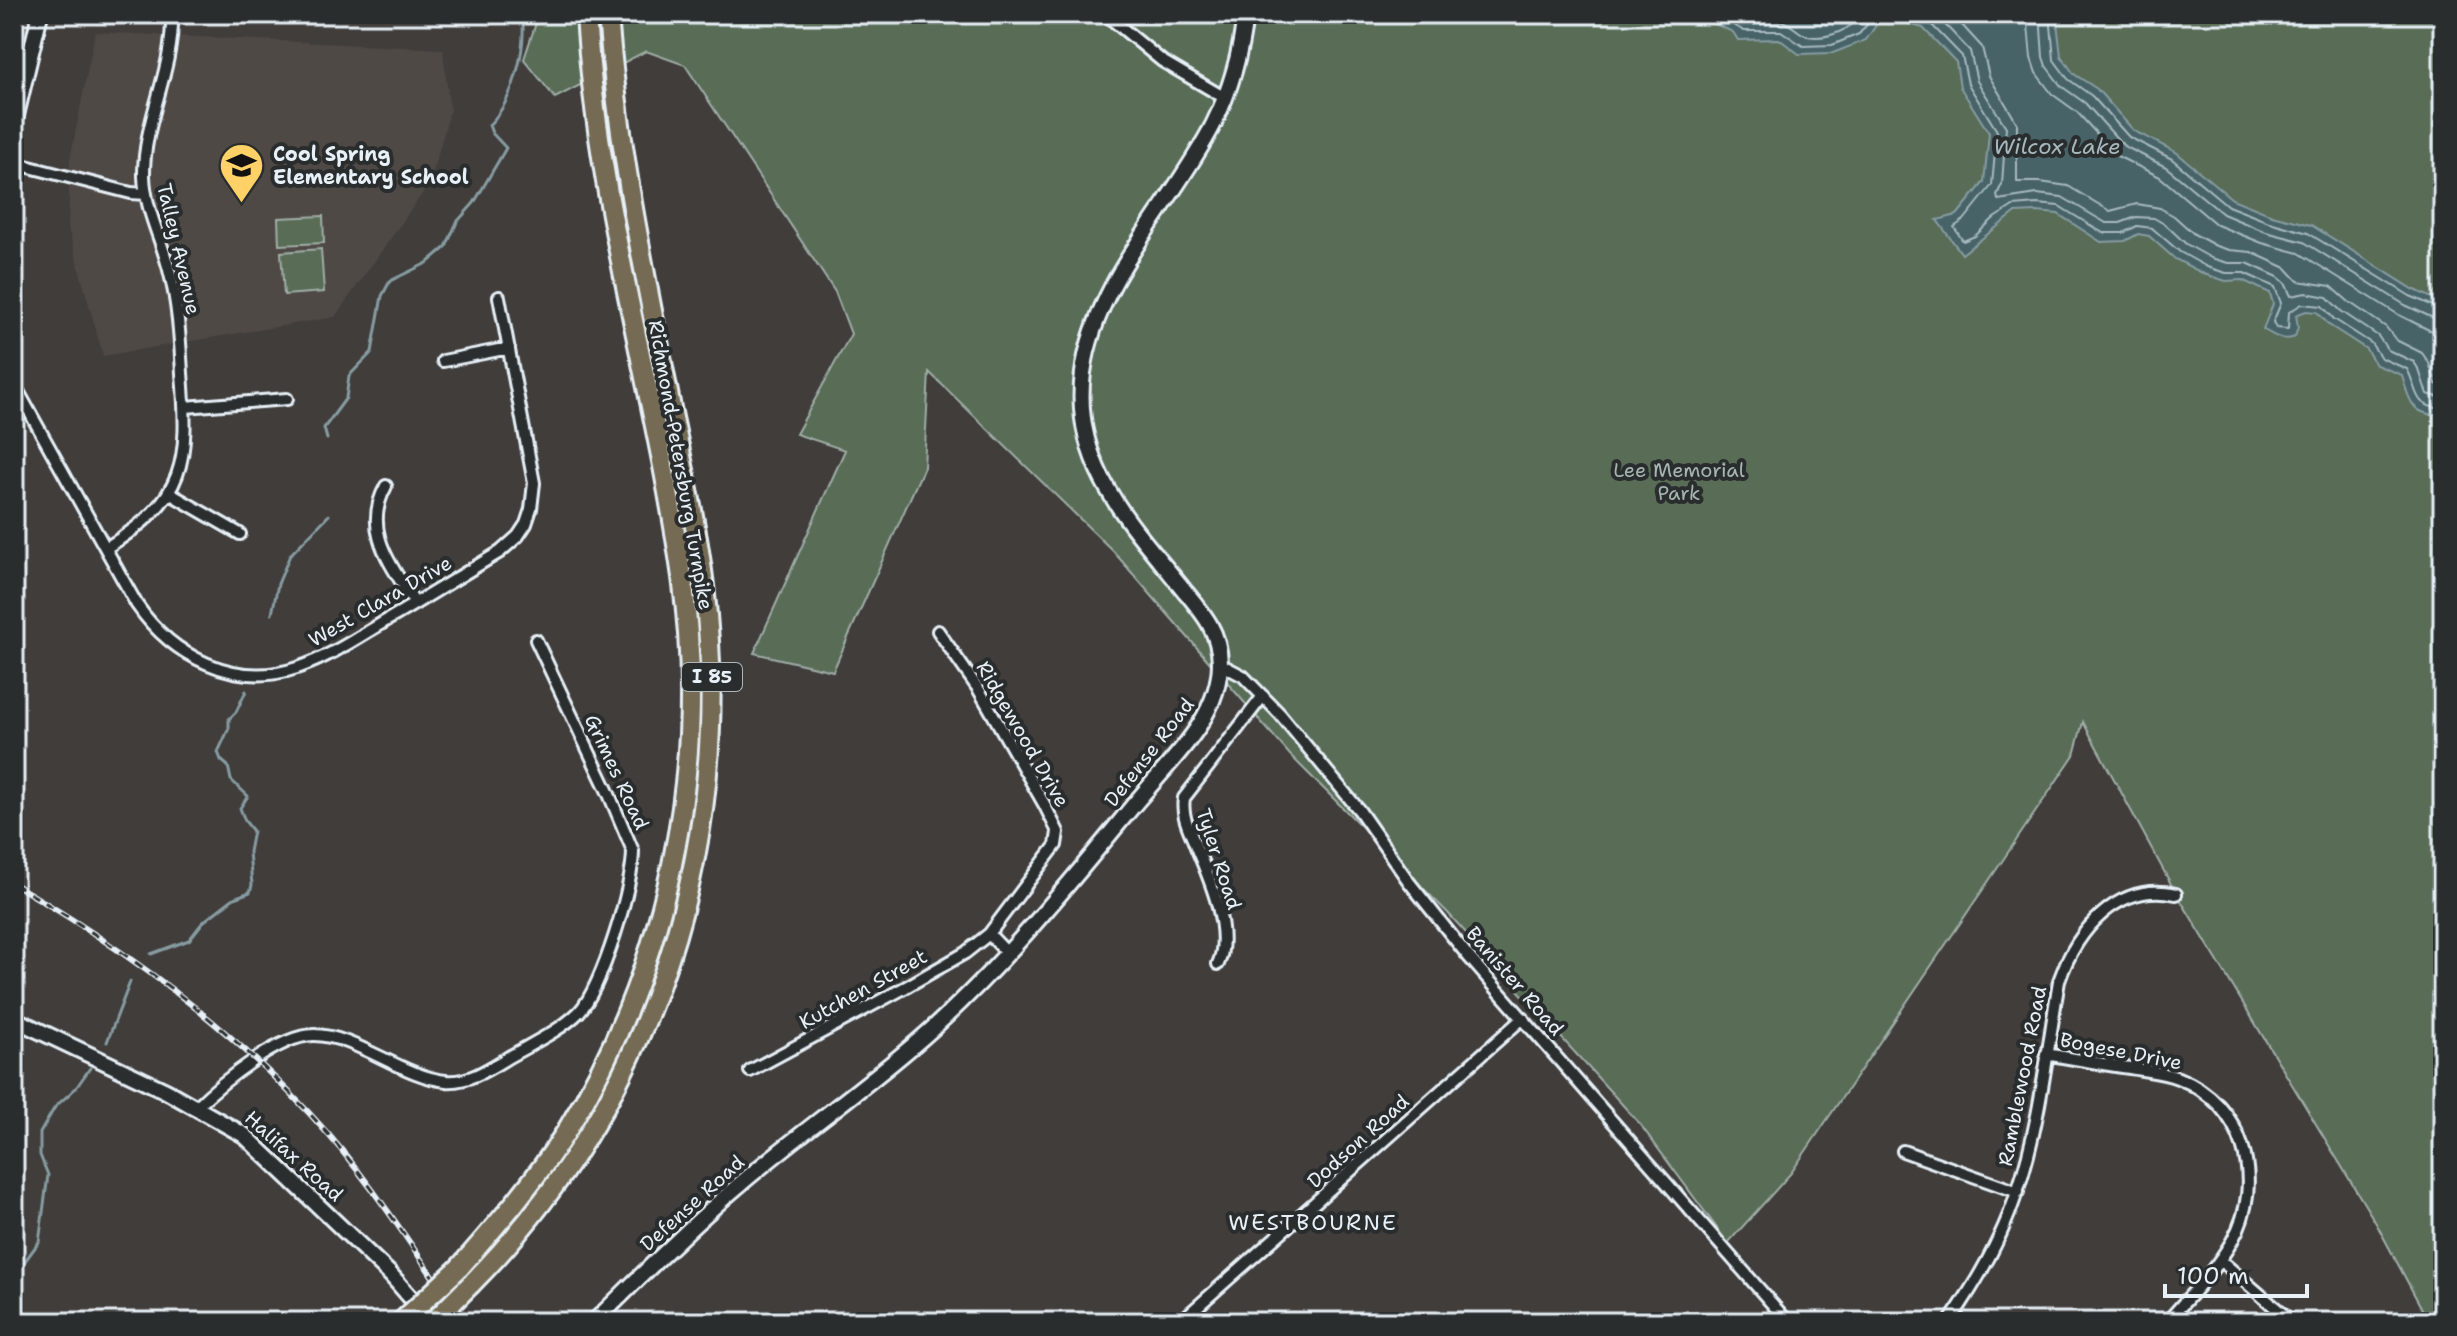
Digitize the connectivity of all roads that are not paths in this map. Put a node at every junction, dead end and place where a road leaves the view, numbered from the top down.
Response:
1 (40, 14) edge
2 (172, 14) edge
3 (586, 14) edge
4 (608, 14) edge
5 (1105, 14) edge
6 (1245, 14) edge
7 (1225, 98) junction
8 (14, 124) edge
9 (14, 163) edge
10 (146, 194) junction
11 (499, 297) dead end
12 (509, 348) junction
13 (443, 361) dead end
14 (14, 384) edge
15 (287, 399) dead end
16 (185, 407) junction
17 (386, 486) dead end
18 (169, 493) junction
19 (240, 534) dead end
20 (106, 548) junction
21 (415, 604) junction
22 (938, 631) dead end
23 (536, 640) dead end
24 (1220, 664) junction
25 (1263, 696) junction
26 (2176, 894) dead end
27 (989, 934) junction
28 (1008, 954) junction
29 (1218, 964) dead end
30 (1523, 1018) junction
31 (14, 1019) edge
32 (2046, 1054) junction
33 (750, 1071) dead end
34 (196, 1107) junction
35 (1903, 1151) dead end
36 (2018, 1192) junction
37 (2220, 1260) junction
38 (1781, 1320) edge
39 (401, 1322) edge
40 (433, 1322) edge
41 (594, 1322) edge
42 (1180, 1322) edge
43 (1949, 1322) edge
44 (2167, 1322) edge
45 (2292, 1322) edge

1 - 8 street
2 - 10 street, Talley Avenue
3 - 39 highway, Richmond-Petersburg Turnpike / I 85, bridge
4 - 40 highway, Richmond-Petersburg Turnpike / I 85, bridge
5 - 7 street
6 - 7 street, Defense Road
7 - 24 street, Defense Road
9 - 10 street
10 - 16 street, Talley Avenue
11 - 12 street, West Clara Drive
12 - 13 street
12 - 21 street, West Clara Drive
14 - 20 street, West Clara Drive
15 - 16 street
16 - 18 street, Talley Avenue
17 - 21 street
18 - 19 street
18 - 20 street
20 - 21 street, West Clara Drive
22 - 27 street, Ridgewood Drive
23 - 34 street, Grimes Road
24 - 25 street, Banister Road
24 - 28 street, Defense Road
25 - 29 street, Tyler Road
25 - 30 street, Banister Road
26 - 32 street, Ramblewood Road
27 - 28 street
27 - 33 street, Kutchen Street
28 - 41 street, Defense Road
30 - 38 street, Banister Road
30 - 42 street, Dodson Road
31 - 34 street, Halifax Road
32 - 36 street, Ramblewood Road
32 - 37 street, Bogese Drive
34 - 40 street, Halifax Road
35 - 36 street
36 - 43 street, Ramblewood Road
37 - 44 street, Bogese Drive
37 - 45 street

